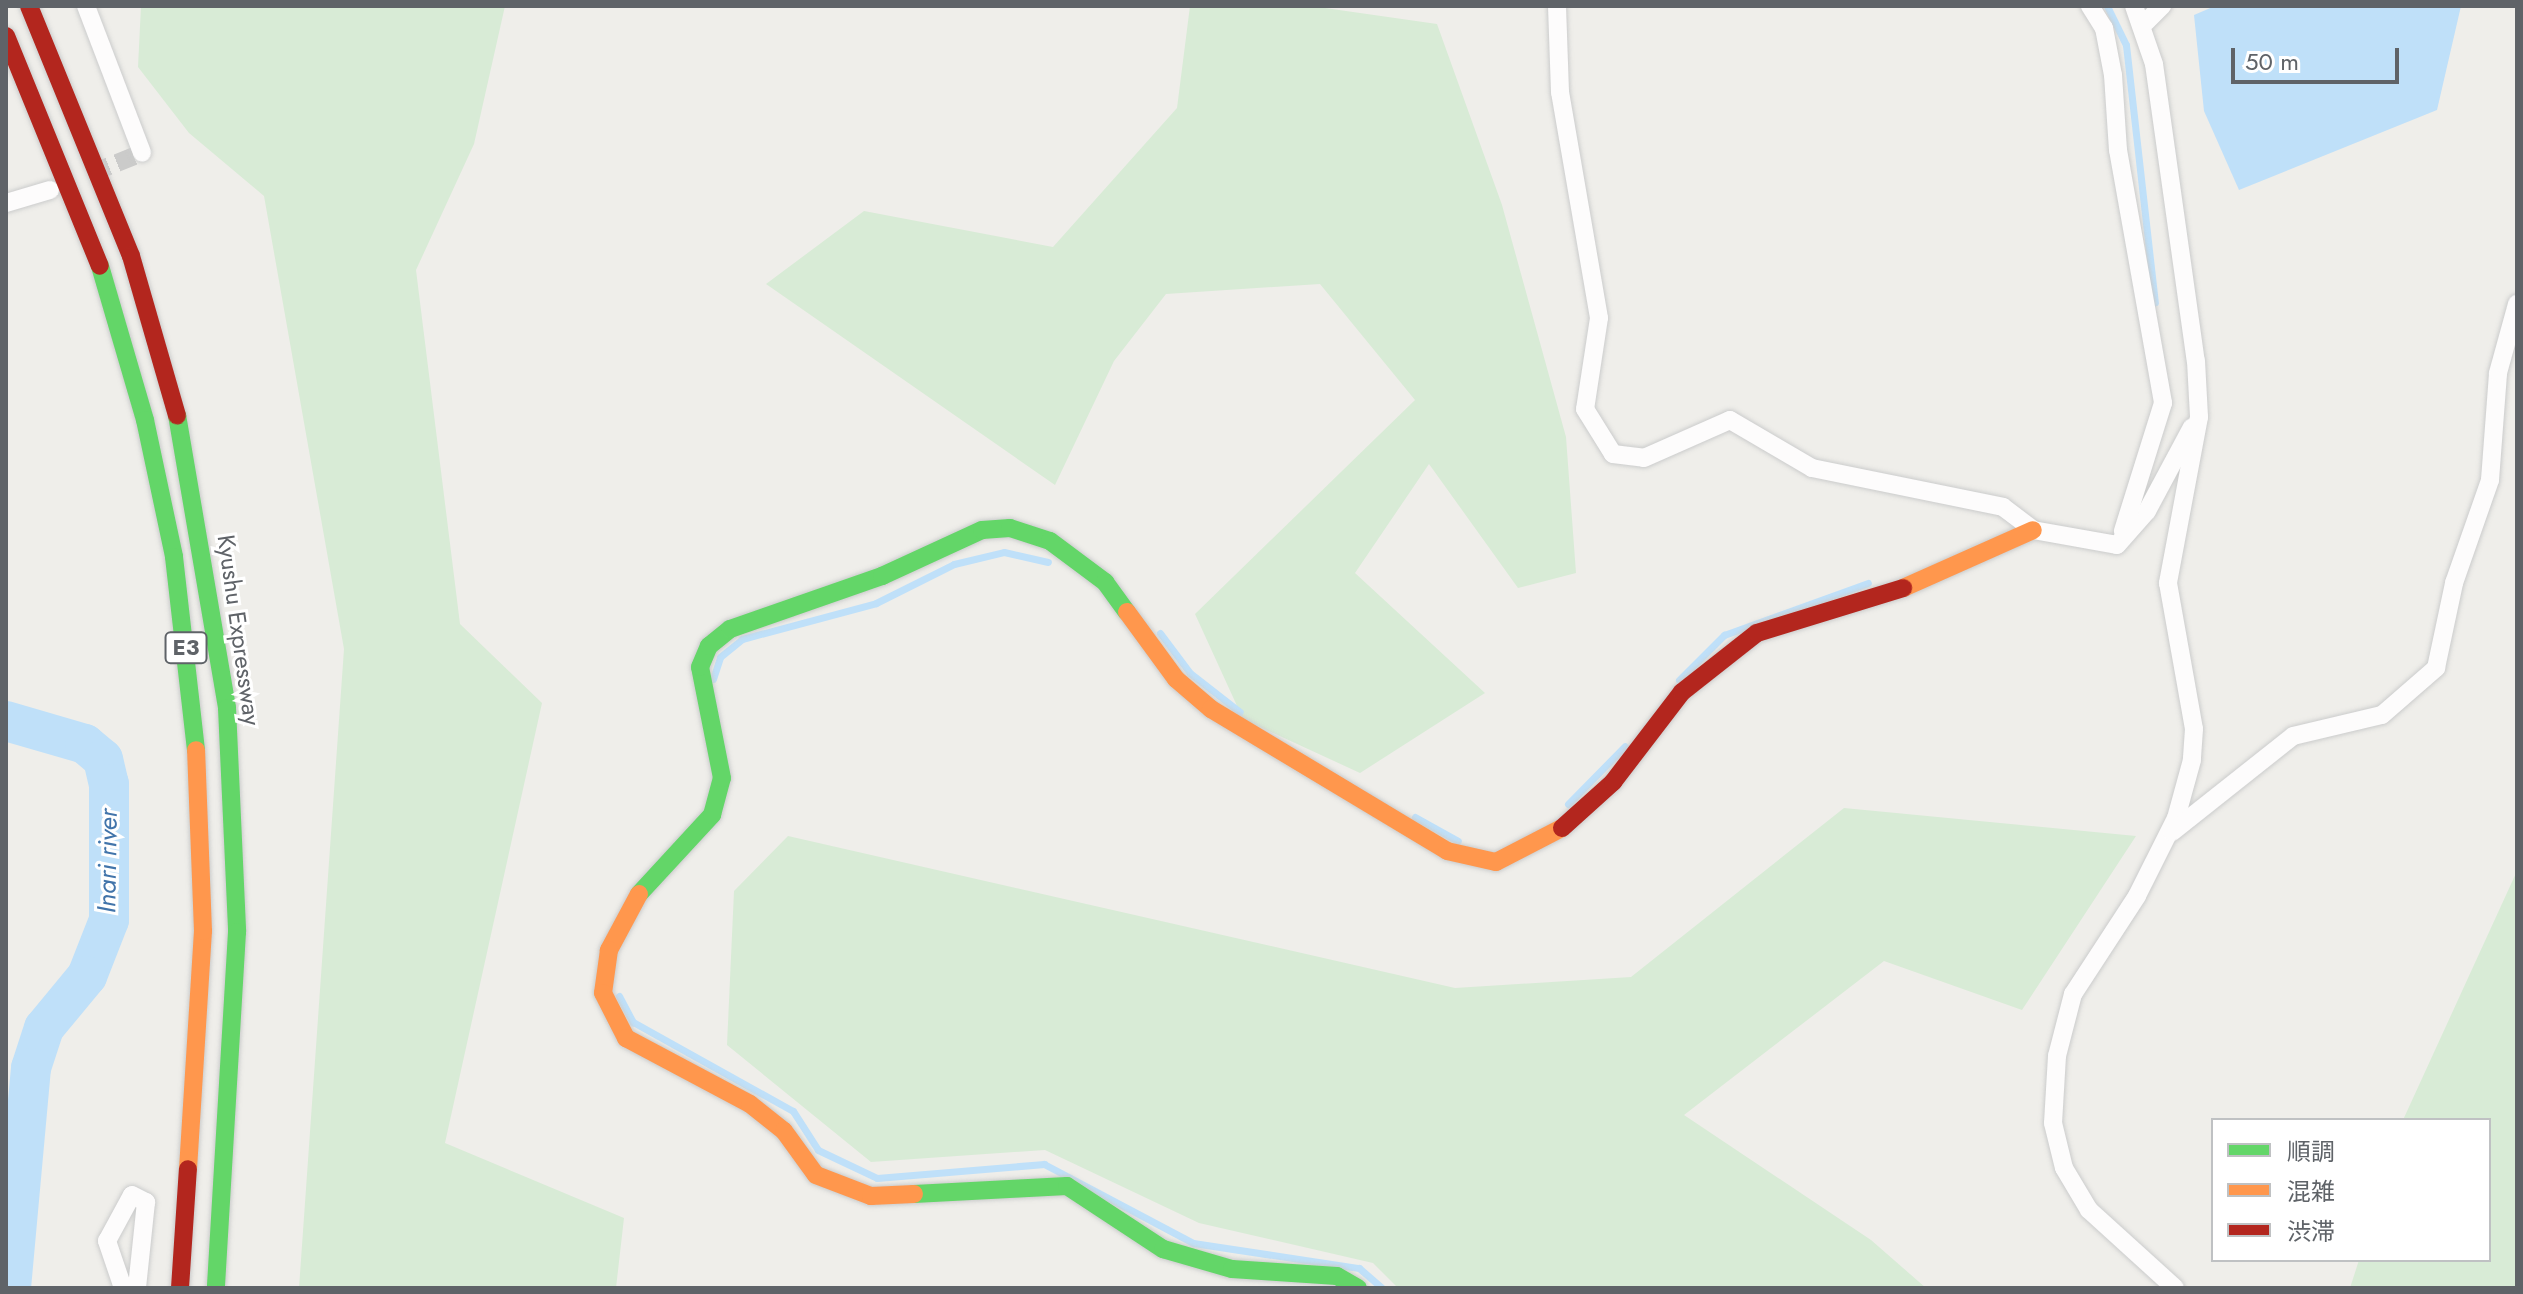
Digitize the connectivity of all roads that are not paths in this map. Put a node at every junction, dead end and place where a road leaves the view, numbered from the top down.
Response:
1 (29, 6) edge
2 (86, 6) edge
3 (1557, 6) edge
4 (2090, 6) edge
5 (2134, 6) edge
6 (2162, 6) edge
7 (2146, 22) junction
8 (6, 36) edge
9 (142, 153) dead end
10 (50, 190) dead end
11 (6, 203) edge
12 (2517, 304) edge
13 (2199, 417) junction
14 (2033, 530) junction
15 (2117, 545) junction
16 (2168, 835) junction
17 (123, 1288) edge
18 (137, 1288) edge
19 (180, 1288) edge
20 (216, 1288) edge
21 (1358, 1288) edge
22 (2175, 1288) edge

1 - 20 main road, Kyushu Expressway / E3
2 - 9 street
3 - 14 street
4 - 15 street
5 - 7 street
6 - 7 street
7 - 13 street
8 - 19 main road, E3
10 - 11 street
12 - 16 street
13 - 15 street
13 - 16 street
14 - 15 street
14 - 21 main road
16 - 22 street
17 - 18 street

